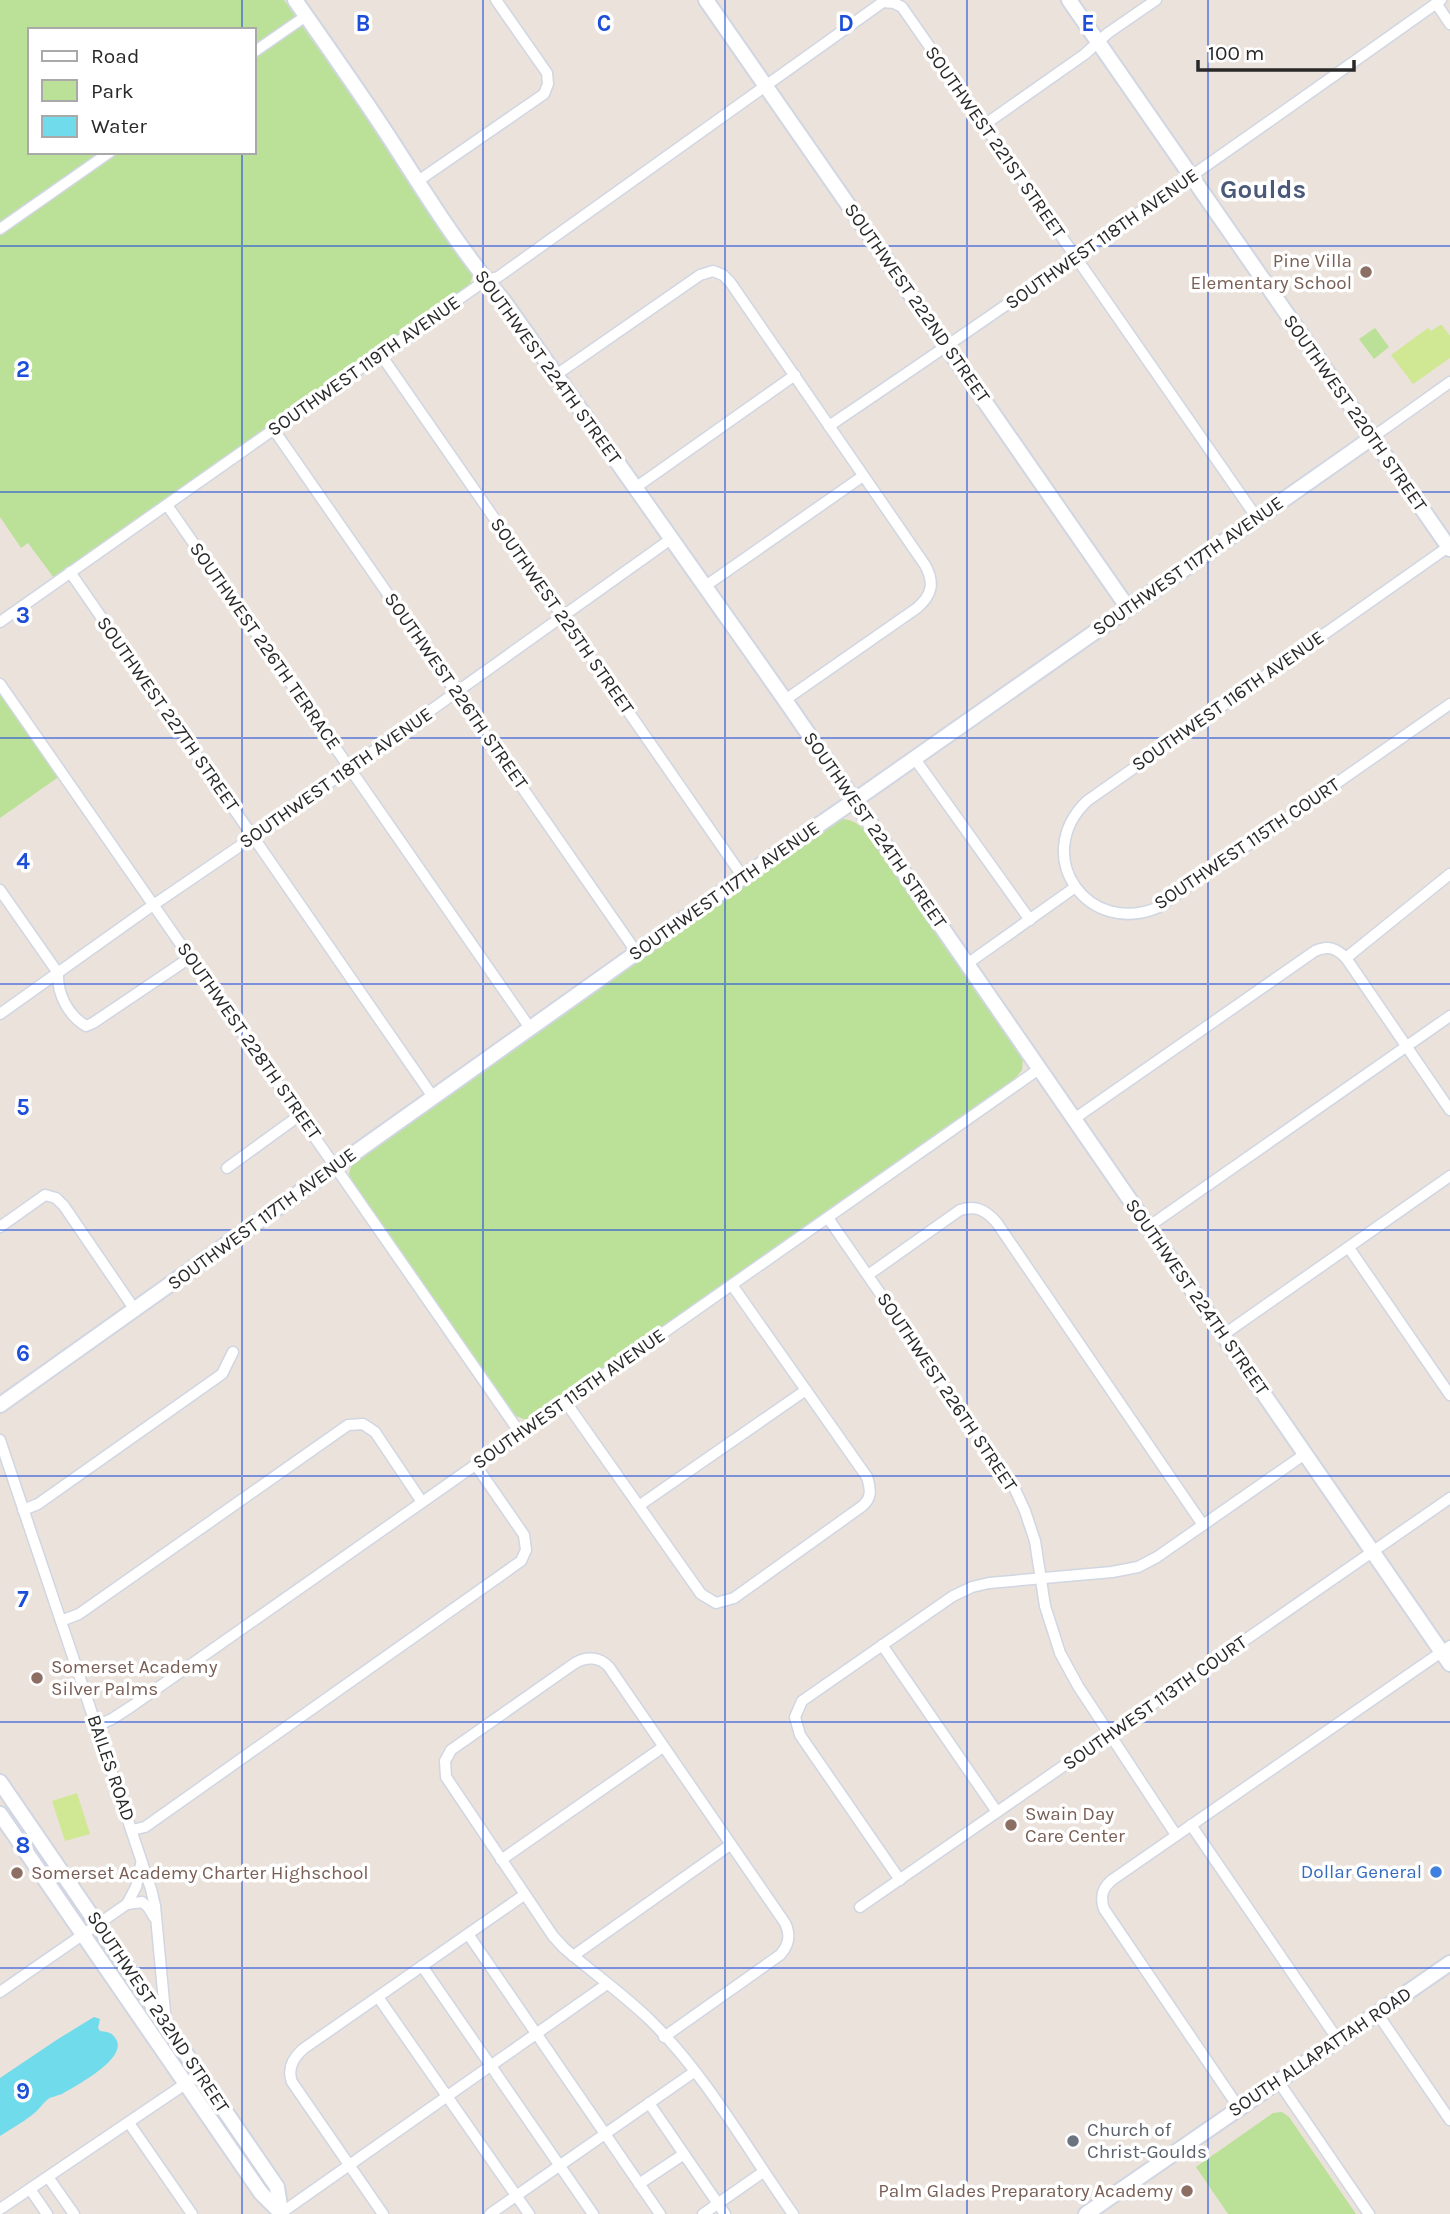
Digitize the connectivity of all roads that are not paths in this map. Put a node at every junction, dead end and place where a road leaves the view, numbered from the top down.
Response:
1 (295, 0) edge
2 (496, 0) edge
3 (706, 0) edge
4 (1069, 0) edge
5 (1156, 0) edge
6 (1438, 2) edge
7 (902, 7) joint
8 (306, 16) junction
9 (1450, 24) edge
10 (1099, 42) junction
11 (256, 51) edge
12 (766, 86) junction
13 (984, 125) junction
14 (107, 154) edge
15 (1191, 177) junction
16 (418, 181) junction
17 (0, 229) edge
18 (1075, 257) junction
19 (486, 280) junction
20 (947, 346) junction
21 (382, 355) junction
22 (556, 375) junction
23 (794, 375) junction
24 (1450, 382) edge
25 (829, 426) junction
26 (274, 430) junction
27 (1373, 437) junction
28 (863, 476) junction
29 (635, 488) junction
30 (167, 505) junction
31 (1257, 518) junction
32 (671, 540) junction
33 (1449, 548) edge
34 (70, 572) junction
35 (704, 587) junction
36 (1128, 608) junction
37 (563, 617) junction
38 (0, 622) edge
39 (0, 684) edge
40 (456, 692) junction
41 (785, 700) junction
42 (1450, 704) edge
43 (915, 759) junction
44 (350, 768) junction
45 (853, 802) junction
46 (253, 837) junction
47 (1450, 874) edge
48 (743, 877) junction
49 (1074, 888) junction
50 (0, 890) edge
51 (155, 905) junction
52 (1030, 920) junction
53 (637, 953) junction
54 (191, 957) junction
55 (1346, 958) junction
56 (967, 964) junction
57 (58, 973) junction
58 (0, 1014) edge
59 (1450, 1016) edge
60 (530, 1028) junction
61 (1406, 1046) junction
62 (1039, 1069) junction
63 (433, 1097) junction
64 (1450, 1110) edge
65 (300, 1115) junction
66 (1074, 1119) junction
67 (336, 1166) junction
68 (227, 1168) dead end
69 (1450, 1176) edge
70 (828, 1218) junction
71 (0, 1227) edge
72 (1148, 1227) junction
73 (1349, 1248) junction
74 (868, 1275) junction
75 (732, 1285) junction
76 (135, 1310) junction
77 (1223, 1335) junction
78 (233, 1352) dead end
79 (806, 1390) junction
80 (1450, 1395) edge
81 (565, 1401) junction
82 (0, 1406) edge
83 (520, 1433) junction
84 (0, 1440) edge
85 (1305, 1454) junction
86 (475, 1464) junction
87 (1450, 1498) edge
88 (422, 1502) junction
89 (640, 1506) junction
90 (23, 1510) junction
91 (1203, 1525) junction
92 (1373, 1552) junction
93 (1040, 1577) junction
94 (61, 1621) junction
95 (882, 1645) junction
96 (1447, 1654) edge
97 (96, 1726) junction
98 (1110, 1734) junction
99 (663, 1747) junction
100 (3, 1792) edge
101 (997, 1812) junction
102 (0, 1814) edge
103 (1191, 1825) junction
104 (132, 1830) junction
105 (1176, 1835) junction
106 (730, 1845) junction
107 (141, 1860) junction
108 (501, 1860) junction
109 (900, 1880) junction
110 (524, 1895) junction
111 (127, 1904) junction
112 (859, 1907) dead end
113 (156, 1921) junction
114 (99, 1923) junction
115 (468, 1934) junction
116 (84, 1935) junction
117 (573, 1956) junction
118 (1450, 1963) edge
119 (422, 1966) junction
120 (607, 1984) junction
121 (0, 1992) edge
122 (378, 1997) junction
123 (1377, 2013) junction
124 (166, 2024) junction
125 (537, 2034) junction
126 (664, 2037) junction
127 (1338, 2039) junction
128 (491, 2066) junction
129 (694, 2072) junction
130 (193, 2079) junction
131 (1278, 2081) junction
132 (447, 2096) junction
133 (649, 2104) junction
134 (1239, 2108) junction
135 (1450, 2120) edge
136 (129, 2123) junction
137 (605, 2134) junction
138 (684, 2154) junction
139 (349, 2164) junction
140 (560, 2165) junction
141 (764, 2172) junction
142 (48, 2177) junction
143 (639, 2184) junction
144 (30, 2189) junction
145 (516, 2196) junction
146 (718, 2203) junction
147 (0, 2209) edge
148 (281, 2213) edge
149 (47, 2214) edge
150 (74, 2214) edge
151 (192, 2214) edge
152 (383, 2214) edge
153 (490, 2214) edge
154 (529, 2214) edge
155 (593, 2214) edge
156 (660, 2214) edge
157 (703, 2214) edge
158 (725, 2214) edge
159 (793, 2214) edge
160 (1086, 2214) edge
161 (1369, 2214) edge

1 - 8 street, SOUTHWEST 224TH STREET
2 - 16 street
3 - 12 street, SOUTHWEST 222ND STREET
4 - 10 street, SOUTHWEST 220TH STREET
5 - 10 street
6 - 9 street
6 - 15 street, SOUTHWEST 118TH AVENUE
7 - 12 street, SOUTHWEST 119TH AVENUE
7 - 13 street, SOUTHWEST 221ST STREET
8 - 11 street
8 - 16 street, SOUTHWEST 224TH STREET
10 - 13 street
10 - 15 street, SOUTHWEST 220TH STREET
12 - 19 street, SOUTHWEST 119TH AVENUE
12 - 20 street, SOUTHWEST 222ND STREET
13 - 18 street, SOUTHWEST 221ST STREET
14 - 17 street
15 - 18 street, SOUTHWEST 118TH AVENUE
15 - 27 street, SOUTHWEST 220TH STREET
16 - 19 street, SOUTHWEST 224TH STREET
18 - 20 street, SOUTHWEST 118TH AVENUE
18 - 31 street, SOUTHWEST 221ST STREET
19 - 21 street, SOUTHWEST 119TH AVENUE
19 - 22 street, SOUTHWEST 224TH STREET
20 - 25 street, SOUTHWEST 118TH AVENUE
20 - 36 street, SOUTHWEST 222ND STREET
21 - 26 street, SOUTHWEST 119TH AVENUE
21 - 37 street, SOUTHWEST 225TH STREET
22 - 23 street
22 - 29 street, SOUTHWEST 224TH STREET
23 - 25 street
23 - 29 street
24 - 27 street, SOUTHWEST 117TH AVENUE
25 - 28 street
26 - 30 street, SOUTHWEST 119TH AVENUE
26 - 40 street, SOUTHWEST 226TH STREET
27 - 31 street, SOUTHWEST 117TH AVENUE
27 - 33 street, SOUTHWEST 220TH STREET
28 - 35 street
28 - 41 street
29 - 32 street, SOUTHWEST 224TH STREET
30 - 34 street, SOUTHWEST 119TH AVENUE
30 - 44 street, SOUTHWEST 226TH TERRACE
31 - 36 street, SOUTHWEST 117TH AVENUE
32 - 35 street, SOUTHWEST 224TH STREET
32 - 37 street, SOUTHWEST 118TH AVENUE
33 - 49 street, SOUTHWEST 116TH AVENUE
34 - 38 street, SOUTHWEST 119TH AVENUE
34 - 46 street, SOUTHWEST 227TH STREET
35 - 41 street, SOUTHWEST 224TH STREET
36 - 43 street, SOUTHWEST 117TH AVENUE
37 - 40 street, SOUTHWEST 118TH AVENUE
37 - 48 street, SOUTHWEST 225TH STREET
39 - 51 street, SOUTHWEST 228TH STREET
40 - 44 street, SOUTHWEST 118TH AVENUE
40 - 53 street, SOUTHWEST 226TH STREET
41 - 45 street, SOUTHWEST 224TH STREET
42 - 49 street, SOUTHWEST 115TH COURT
43 - 45 street, SOUTHWEST 117TH AVENUE
43 - 52 street
44 - 46 street, SOUTHWEST 118TH AVENUE
44 - 60 street, SOUTHWEST 226TH TERRACE
45 - 48 street, SOUTHWEST 117TH AVENUE
45 - 56 street, SOUTHWEST 224TH STREET
46 - 51 street, SOUTHWEST 118TH AVENUE
46 - 63 street, SOUTHWEST 227TH STREET
47 - 55 street
48 - 53 street, SOUTHWEST 117TH AVENUE
49 - 52 street
50 - 57 street
51 - 54 street, SOUTHWEST 228TH STREET
51 - 57 street, SOUTHWEST 118TH AVENUE
52 - 56 street
53 - 60 street, SOUTHWEST 117TH AVENUE
54 - 57 street
54 - 65 street, SOUTHWEST 228TH STREET
55 - 61 street
55 - 66 street
56 - 62 street, SOUTHWEST 224TH STREET
57 - 58 street, SOUTHWEST 118TH AVENUE
59 - 61 street
60 - 63 street, SOUTHWEST 117TH AVENUE
61 - 64 street
61 - 72 street
62 - 66 street, SOUTHWEST 224TH STREET
62 - 70 street, SOUTHWEST 115TH AVENUE
63 - 67 street, SOUTHWEST 117TH AVENUE
65 - 67 street, SOUTHWEST 228TH STREET
65 - 68 street
66 - 72 street, SOUTHWEST 224TH STREET
67 - 76 street, SOUTHWEST 117TH AVENUE
67 - 83 street, SOUTHWEST 228TH STREET
69 - 73 street
70 - 74 street, SOUTHWEST 226TH STREET
70 - 75 street, SOUTHWEST 115TH AVENUE
71 - 76 street
72 - 77 street, SOUTHWEST 224TH STREET
73 - 77 street
73 - 80 street
74 - 91 street
74 - 93 street, SOUTHWEST 226TH STREET
75 - 79 street
75 - 81 street, SOUTHWEST 115TH AVENUE
76 - 82 street, SOUTHWEST 117TH AVENUE
77 - 85 street, SOUTHWEST 224TH STREET
78 - 90 street
79 - 89 street
79 - 89 street
81 - 83 street, SOUTHWEST 115TH AVENUE
81 - 89 street
83 - 86 street, SOUTHWEST 115TH AVENUE
84 - 90 street, BAILES ROAD
85 - 91 street
85 - 92 street, SOUTHWEST 224TH STREET
86 - 88 street, SOUTHWEST 115TH AVENUE
86 - 104 street
87 - 92 street, SOUTHWEST 113TH COURT
88 - 94 street
88 - 97 street, SOUTHWEST 115TH AVENUE
90 - 94 street, BAILES ROAD
91 - 93 street
92 - 96 street, SOUTHWEST 224TH STREET
92 - 98 street, SOUTHWEST 113TH COURT
93 - 95 street
93 - 98 street, SOUTHWEST 226TH STREET
94 - 97 street, BAILES ROAD
95 - 101 street
95 - 109 street
96 - 103 street
97 - 104 street, BAILES ROAD
98 - 101 street, SOUTHWEST 113TH COURT
98 - 105 street, SOUTHWEST 226TH STREET
99 - 106 street
99 - 108 street
99 - 108 street
100 - 114 street, SOUTHWEST 232ND STREET
101 - 109 street, SOUTHWEST 113TH COURT
102 - 116 street, SOUTHWEST 232ND STREET
103 - 105 street
103 - 127 street
104 - 107 street, BAILES ROAD
105 - 134 street
106 - 117 street
106 - 126 street
107 - 111 street
107 - 113 street, BAILES ROAD
108 - 110 street
109 - 112 street, SOUTHWEST 113TH COURT
110 - 115 street
110 - 117 street
111 - 113 street
111 - 114 street
113 - 124 street, BAILES ROAD
114 - 116 street
114 - 124 street, SOUTHWEST 232ND STREET
115 - 119 street
115 - 125 street
116 - 121 street
116 - 130 street, SOUTHWEST 232ND STREET
117 - 120 street
118 - 123 street, SOUTH ALLAPATTAH ROAD
119 - 122 street
119 - 128 street
120 - 125 street
120 - 126 street
122 - 132 street
122 - 139 street
123 - 127 street, SOUTH ALLAPATTAH ROAD
123 - 135 street
124 - 130 street, SOUTHWEST 232ND STREET
125 - 128 street
125 - 137 street
126 - 129 street
127 - 131 street, SOUTH ALLAPATTAH ROAD
128 - 132 street
128 - 140 street
129 - 133 street
129 - 141 street
130 - 136 street
130 - 148 street, SOUTHWEST 232ND STREET
131 - 134 street, SOUTH ALLAPATTAH ROAD
131 - 161 street
132 - 139 street
132 - 145 street
133 - 137 street
133 - 138 street
134 - 160 street, SOUTH ALLAPATTAH ROAD
136 - 142 street
136 - 151 street
137 - 140 street
137 - 143 street
138 - 143 street
138 - 146 street
139 - 148 street
139 - 152 street
140 - 145 street
140 - 155 street
141 - 146 street
141 - 159 street
142 - 144 street
142 - 150 street
143 - 156 street
144 - 147 street
144 - 149 street
145 - 153 street
145 - 154 street
146 - 157 street
146 - 158 street

